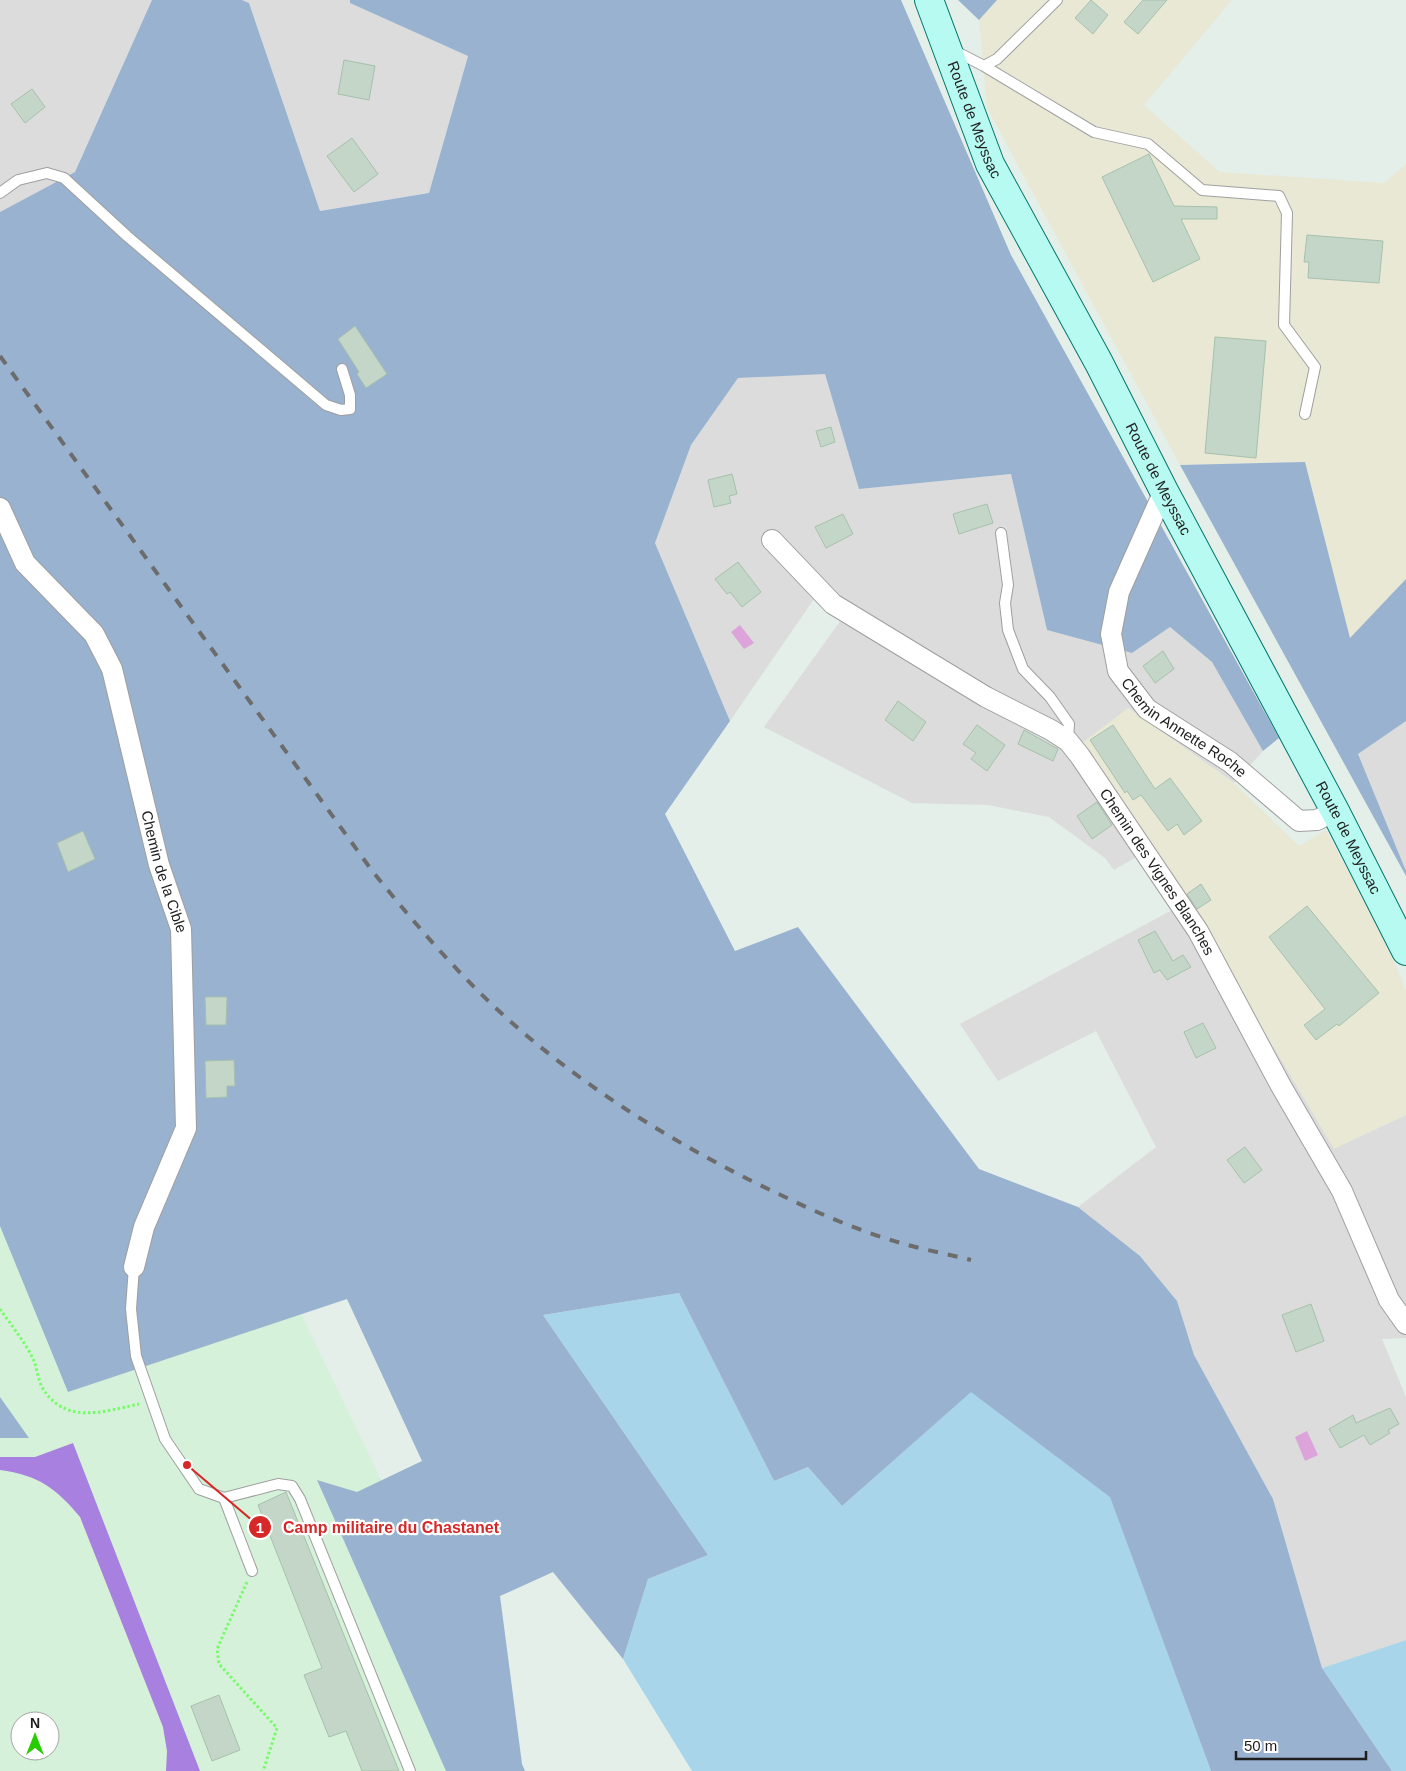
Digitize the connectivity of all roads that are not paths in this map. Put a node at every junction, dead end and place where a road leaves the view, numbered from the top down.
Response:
1 (929, 0) edge
2 (1057, 0) edge
3 (946, 46) junction
4 (984, 66) junction
5 (0, 193) edge
6 (342, 369) dead end
7 (1305, 414) dead end
8 (1164, 491) junction
9 (0, 508) edge
10 (1001, 533) dead end
11 (772, 540) dead end
12 (1068, 741) junction
13 (1335, 811) junction
14 (1406, 951) edge
15 (134, 1267) joint
16 (1406, 1324) edge
17 (224, 1498) junction
18 (252, 1571) road end
19 (410, 1771) edge

1 - 3 main road, Route de Meyssac
2 - 4 lane
3 - 4 lane
3 - 8 main road, Route de Meyssac
4 - 7 lane
5 - 6 lane
8 - 13 main road, Route de Meyssac
8 - 13 street, Chemin Annette Roche
9 - 15 street, Chemin de la Cible
10 - 12 lane
11 - 12 street, Chemin des Vignes Blanches
12 - 16 street, Chemin des Vignes Blanches
13 - 14 main road, Route de Meyssac
15 - 17 lane
17 - 18 lane
17 - 19 lane

